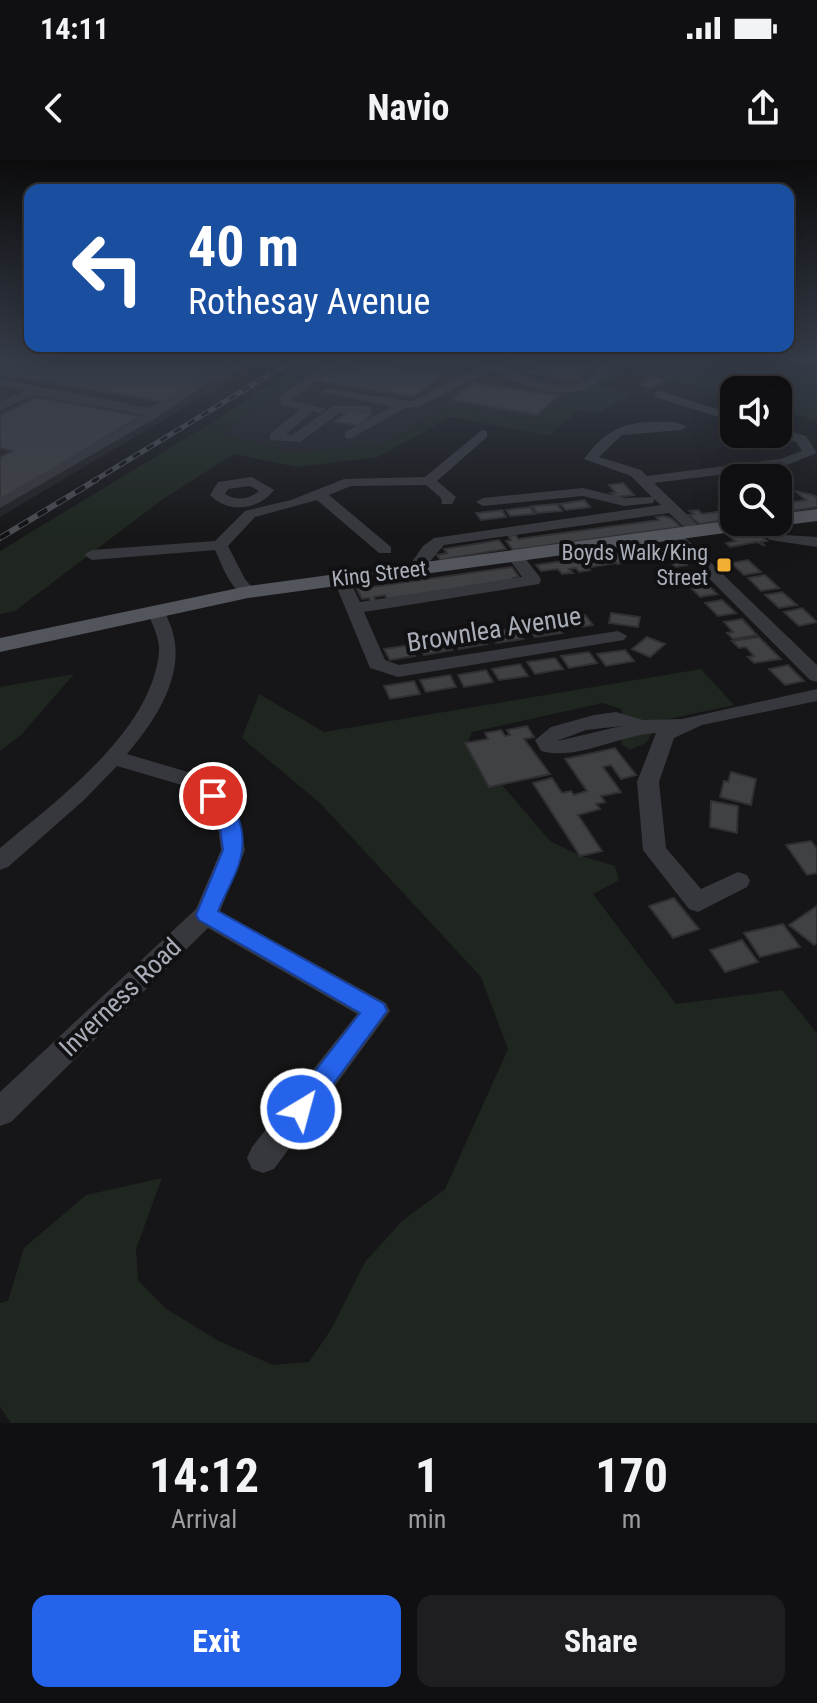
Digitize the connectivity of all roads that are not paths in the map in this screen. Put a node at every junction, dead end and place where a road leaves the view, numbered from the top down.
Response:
1 (143, 420) edge
2 (296, 420) edge
3 (321, 420) edge
4 (376, 420) edge
5 (681, 426) dead end
6 (482, 434) dead end
7 (350, 435) dead end
8 (792, 436) edge
9 (644, 480) junction
10 (319, 494) junction
11 (483, 502) dead end
12 (0, 504) edge
13 (668, 504) junction
14 (817, 515) edge
15 (792, 518) edge
16 (720, 528) edge
17 (696, 531) junction
18 (673, 534) junction
19 (777, 536) edge
20 (797, 542) junction
21 (817, 542) edge
22 (220, 545) junction
23 (385, 550) dead end
24 (92, 555) dead end
25 (515, 556) junction
26 (817, 560) edge
27 (415, 569) junction
28 (341, 578) junction
29 (248, 592) junction
30 (354, 608) junction
31 (156, 611) junction
32 (618, 636) dead end
33 (0, 645) edge
34 (817, 676) edge
35 (817, 695) edge
36 (684, 725) junction
37 (641, 727) dead end
38 (112, 757) junction
39 (0, 861) edge
40 (738, 881) dead end
41 (206, 915) junction
42 (0, 1112) edge
43 (263, 1158) dead end

1 - 12 street
2 - 3 street
4 - 7 street
5 - 9 street
6 - 10 street
8 - 9 street
9 - 13 street
10 - 22 street
10 - 23 street
11 - 13 street
13 - 17 street
13 - 27 street
14 - 15 main road
16 - 17 main road, King Street
17 - 18 main road, King Street
18 - 25 main road, King Street
18 - 34 street
19 - 20 street
20 - 21 street
20 - 26 street
22 - 24 street
22 - 29 street
25 - 27 main road, King Street
25 - 30 street
27 - 28 main road, King Street
28 - 29 main road, King Street
28 - 30 street, Brownlea Avenue
29 - 31 main road, King Street
30 - 32 street, Brownlea Avenue
31 - 33 main road, King Street
31 - 38 street
35 - 36 street
36 - 37 street
36 - 40 street
38 - 39 street
38 - 41 street, Inverness Road
41 - 42 street, Inverness Road
41 - 43 street

